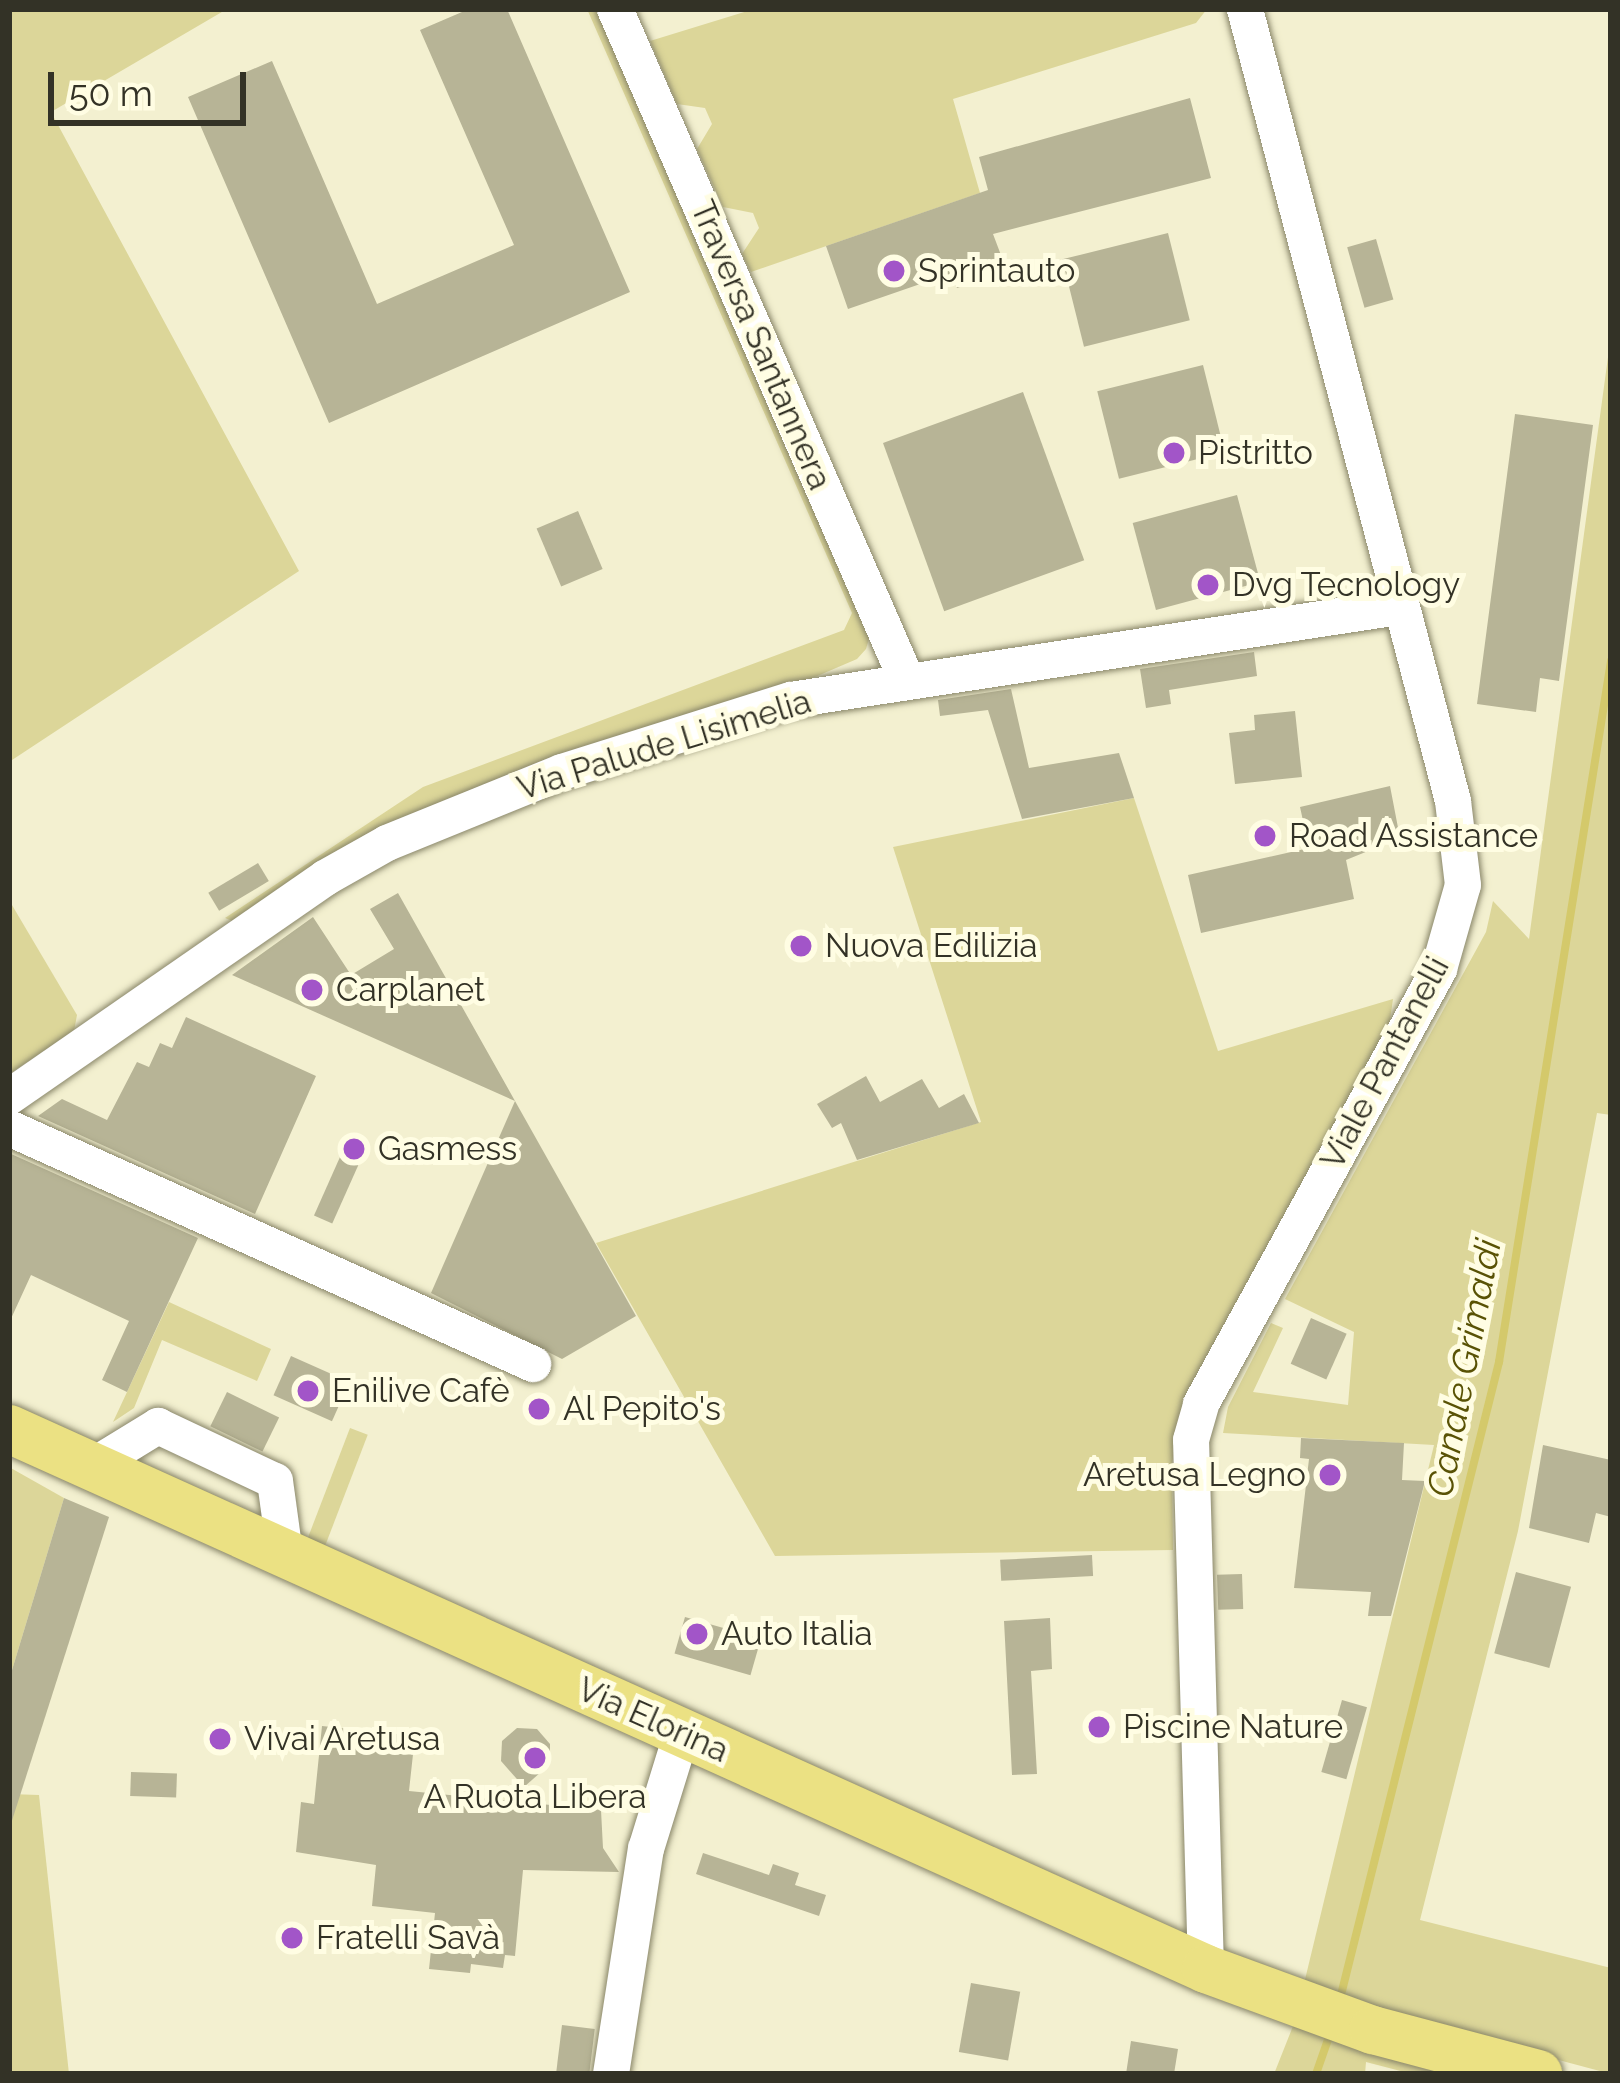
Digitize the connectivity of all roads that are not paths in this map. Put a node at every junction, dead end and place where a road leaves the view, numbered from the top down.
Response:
1 (615, 9) edge
2 (1246, 9) edge
3 (1400, 607) junction
4 (907, 681) junction
5 (9, 1097) edge
6 (9, 1128) edge
7 (533, 1364) dead end
8 (9, 1430) edge
9 (92, 1467) junction
10 (285, 1554) junction
11 (682, 1733) junction
12 (1206, 1969) junction
13 (611, 2074) edge
14 (1538, 2074) edge

1 - 4 street, Traversa Santannera
2 - 3 street, Viale Pantanelli
3 - 4 street, Via Palude Lisimelia
3 - 12 street, Viale Pantanelli
4 - 5 street, Via Palude Lisimelia
6 - 7 street
8 - 9 main road, Via Elorina
9 - 10 main road, Via Elorina
9 - 10 street
10 - 11 main road, Via Elorina
11 - 12 main road, Via Elorina
11 - 13 street
12 - 14 main road, Via Elorina

